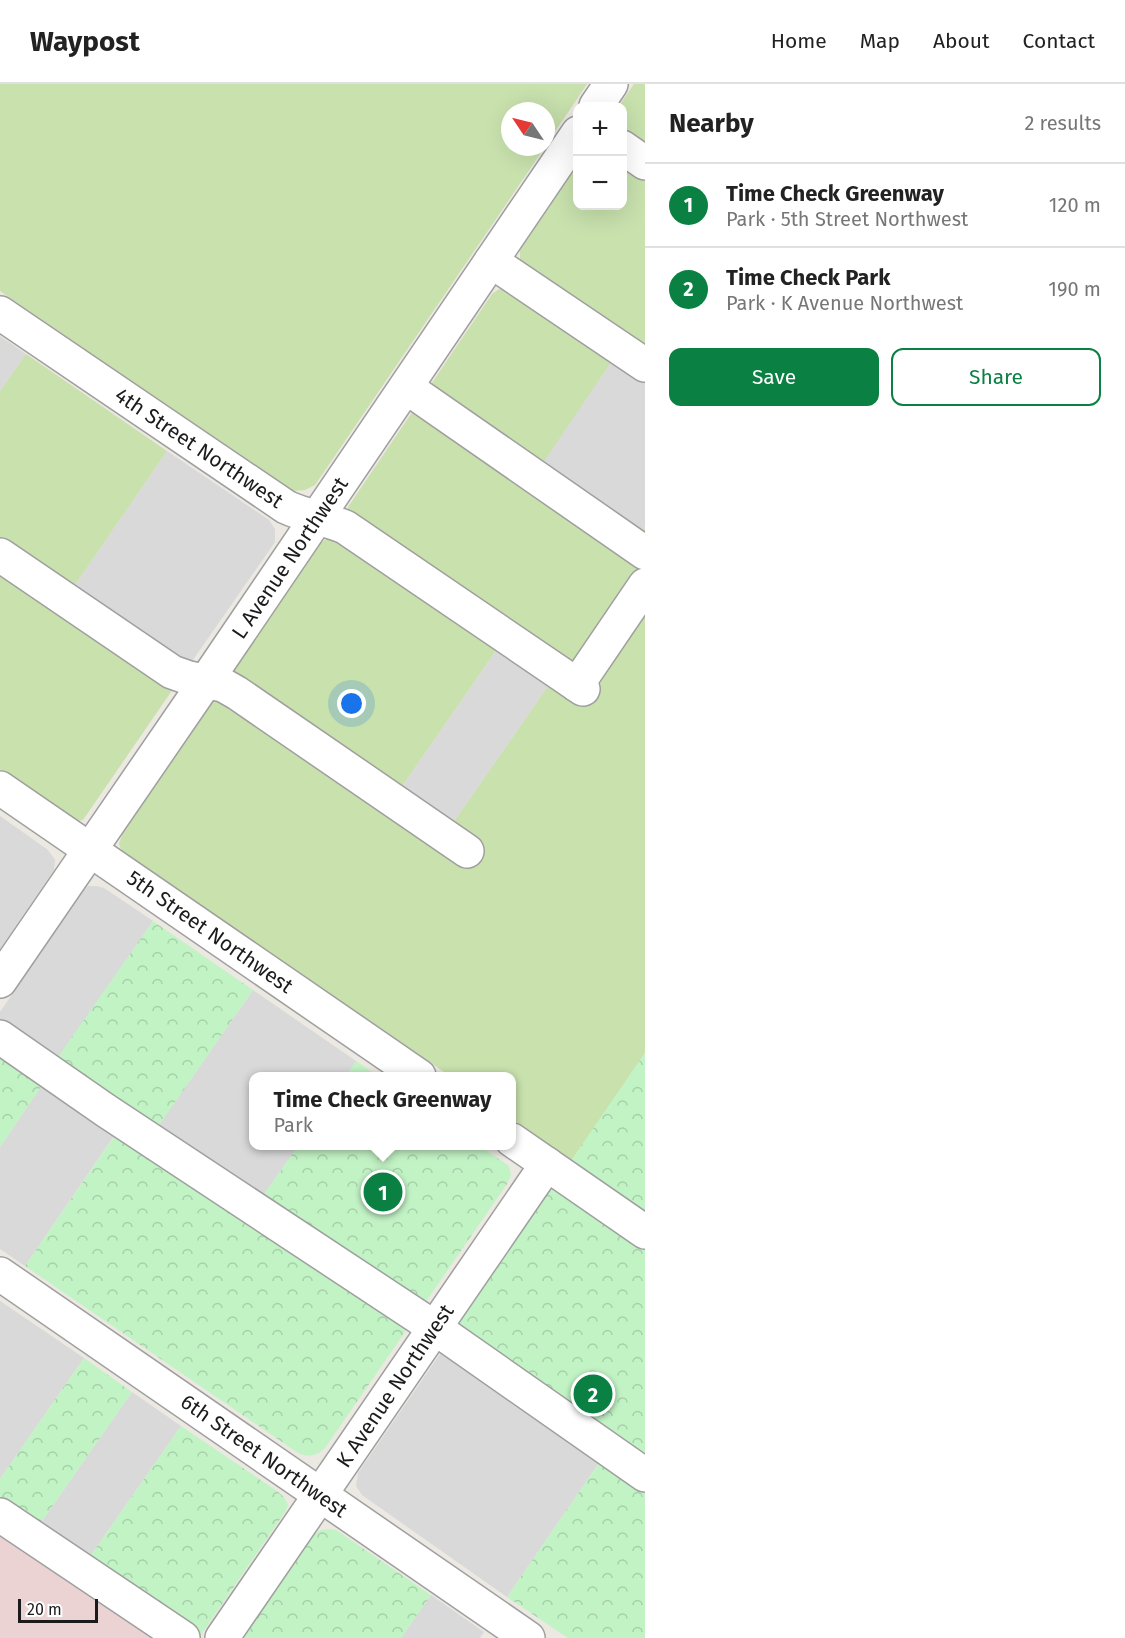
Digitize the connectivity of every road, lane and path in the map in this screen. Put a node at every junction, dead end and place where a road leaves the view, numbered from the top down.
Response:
1 (611, 84) edge
2 (599, 102) edge
3 (573, 140) edge
4 (627, 150) edge
5 (645, 163) edge
6 (491, 261) junction
7 (0, 313) edge
8 (645, 365) edge
9 (406, 387) junction
10 (317, 519) junction
11 (645, 554) edge
12 (0, 555) edge
13 (645, 585) edge
14 (206, 681) junction
15 (0, 788) edge
16 (90, 850) junction
17 (467, 851) dead end
18 (0, 981) edge
19 (0, 1037) edge
20 (412, 1072) edge
21 (516, 1143) edge
22 (547, 1164) junction
23 (645, 1232) edge
24 (0, 1274) edge
25 (435, 1328) junction
26 (645, 1475) edge
27 (320, 1495) junction
28 (0, 1515) edge
29 (183, 1638) edge
30 (222, 1638) edge
31 (528, 1638) edge

1 - 2 street
3 - 6 street, L Avenue Northwest
4 - 5 street
6 - 8 street
6 - 9 street, L Avenue Northwest
7 - 10 street, 4th Street Northwest
9 - 10 street, L Avenue Northwest
9 - 11 street
10 - 13 street, 4th Street Northwest
10 - 14 street, L Avenue Northwest
12 - 14 street
14 - 16 street, L Avenue Northwest
14 - 17 street
15 - 16 street, 5th Street Northwest
16 - 18 street, L Avenue Northwest
16 - 20 street, 5th Street Northwest
19 - 25 street
21 - 22 street
22 - 23 street
22 - 25 street, K Avenue Northwest
24 - 27 street, 6th Street Northwest
25 - 26 street
25 - 27 street, K Avenue Northwest
27 - 30 street, K Avenue Northwest
27 - 31 street, 6th Street Northwest
28 - 29 street

